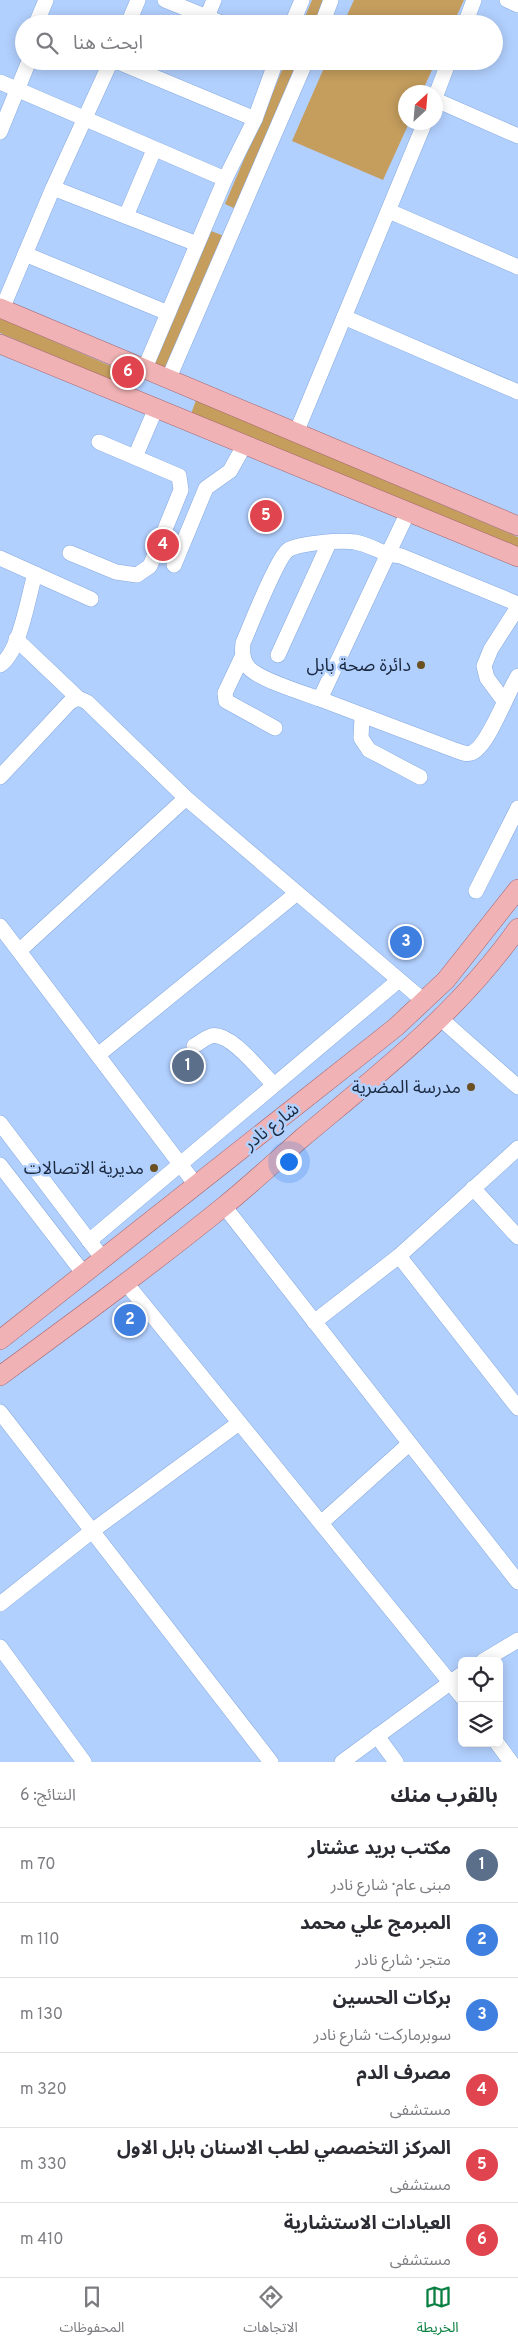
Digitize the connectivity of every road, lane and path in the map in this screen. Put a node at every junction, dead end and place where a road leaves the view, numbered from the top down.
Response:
1 (46, 0) edge
2 (138, 0) edge
3 (165, 0) edge
4 (214, 0) edge
5 (302, 0) edge
6 (331, 0) edge
7 (474, 0) edge
8 (507, 0) edge
9 (518, 5) edge
10 (40, 15) edge
11 (132, 15) edge
12 (202, 15) edge
13 (208, 15) edge
14 (296, 15) edge
15 (325, 15) edge
16 (468, 15) edge
17 (25, 70) edge
18 (107, 70) edge
19 (138, 70) edge
20 (273, 70) edge
21 (302, 70) edge
22 (446, 70) edge
23 (0, 82) edge
24 (440, 85) edge
25 (18, 89) junction
26 (443, 103) edge
27 (255, 119) junction
28 (85, 120) junction
29 (422, 130) edge
30 (0, 132) edge
31 (518, 136) edge
32 (154, 150) junction
33 (225, 179) junction
34 (53, 188) junction
35 (211, 212) junction
36 (389, 212) junction
37 (126, 216) junction
38 (236, 224) junction
39 (197, 244) junction
40 (26, 254) junction
41 (518, 267) edge
42 (1, 309) edge
43 (168, 313) junction
44 (344, 317) junction
45 (0, 344) edge
46 (144, 370) junction
47 (168, 380) junction
48 (518, 392) edge
49 (156, 408) junction
50 (296, 433) junction
51 (99, 442) dead end
52 (245, 444) junction
53 (135, 457) junction
54 (408, 512) junction
55 (518, 526) edge
56 (329, 543) junction
57 (70, 553) dead end
58 (388, 554) junction
59 (518, 557) edge
60 (0, 558) edge
61 (174, 565) dead end
62 (35, 574) junction
63 (91, 599) dead end
64 (518, 605) edge
65 (16, 639) junction
66 (278, 655) dead end
67 (242, 657) junction
68 (0, 665) edge
69 (518, 676) edge
70 (78, 698) junction
71 (320, 700) junction
72 (504, 701) junction
73 (362, 717) junction
74 (275, 728) dead end
75 (0, 776) edge
76 (420, 777) dead end
77 (186, 798) junction
78 (518, 808) edge
79 (518, 889) edge
80 (476, 892) dead end
81 (297, 893) junction
82 (0, 926) edge
83 (518, 928) edge
84 (19, 951) junction
85 (399, 980) junction
86 (425, 1002) junction
87 (441, 1019) junction
88 (194, 1046) dead end
89 (98, 1056) junction
90 (326, 1083) junction
91 (274, 1085) junction
92 (518, 1087) edge
93 (343, 1106) junction
94 (285, 1115) junction
95 (0, 1122) edge
96 (304, 1137) junction
97 (518, 1148) edge
98 (180, 1163) junction
99 (0, 1166) edge
100 (196, 1185) junction
101 (473, 1188) junction
102 (224, 1206) junction
103 (518, 1237) edge
104 (87, 1238) junction
105 (64, 1248) junction
106 (398, 1256) junction
107 (103, 1259) junction
108 (84, 1274) junction
109 (126, 1283) junction
110 (314, 1322) junction
111 (0, 1340) edge
112 (0, 1376) edge
113 (518, 1408) edge
114 (0, 1412) edge
115 (238, 1423) junction
116 (409, 1444) junction
117 (321, 1523) junction
118 (92, 1531) junction
119 (518, 1582) edge
120 (0, 1604) edge
121 (518, 1640) edge
122 (0, 1647) edge
123 (490, 1657) edge
124 (456, 1678) edge
125 (377, 1736) junction
126 (500, 1747) edge
127 (84, 1762) edge
128 (271, 1762) edge
129 (342, 1762) edge
130 (396, 1762) edge
131 (511, 1762) edge

1 - 10 street
2 - 11 street
3 - 12 street
4 - 13 street
5 - 14 street
6 - 15 street
7 - 16 street
8 - 9 street
17 - 25 street
18 - 28 street
19 - 27 street
20 - 27 street
21 - 38 street
22 - 24 street
23 - 25 street
25 - 28 street
25 - 30 street
26 - 31 street
27 - 33 street
28 - 32 street
28 - 34 street
29 - 36 street
32 - 33 street
32 - 37 street
33 - 35 street
34 - 37 street
34 - 40 street
35 - 38 street
35 - 39 street
36 - 41 street
36 - 44 street
37 - 39 street
38 - 47 street
39 - 43 street
40 - 42 street
40 - 43 street
42 - 46 main road
43 - 46 street
44 - 48 street
44 - 50 street
45 - 49 main road
46 - 47 main road
47 - 50 main road
49 - 52 main road
49 - 53 street
50 - 55 main road
51 - 53 street
52 - 54 main road
52 - 61 street
53 - 57 street
54 - 58 street
54 - 59 main road
56 - 58 street
56 - 66 street
56 - 67 street
58 - 64 street
58 - 71 street
60 - 62 street
62 - 63 street
62 - 65 street
64 - 72 street
65 - 68 street
65 - 70 street
67 - 71 street
67 - 74 street
69 - 72 street
70 - 75 street
70 - 77 street
71 - 73 street
72 - 73 street
73 - 76 street
77 - 81 street
77 - 84 street
78 - 80 street
79 - 86 main road, شارع نادر
81 - 85 street
81 - 89 street
82 - 84 street
83 - 87 main road, شارع نادر
84 - 89 street
85 - 86 street
85 - 91 street
86 - 90 main road, شارع نادر
87 - 92 street
87 - 93 main road, شارع نادر
88 - 91 street
89 - 98 street
90 - 93 main road
90 - 94 main road, شارع نادر
91 - 98 street
93 - 96 main road, شارع نادر
94 - 96 main road
94 - 100 main road, شارع نادر
95 - 104 street
96 - 102 main road, شارع نادر
97 - 101 street
98 - 100 street
98 - 104 street
99 - 105 street
100 - 107 main road, شارع نادر
101 - 103 street
101 - 106 street
102 - 109 main road, شارع نادر
102 - 110 street
104 - 105 street
104 - 107 street
105 - 108 street
106 - 110 street
106 - 113 street
107 - 108 main road, شارع نادر
108 - 111 main road, شارع نادر
109 - 112 main road, شارع نادر
109 - 115 street
110 - 116 street
114 - 118 street
115 - 117 street
115 - 118 street
116 - 117 street
116 - 119 street
117 - 124 street
118 - 120 street
118 - 128 street
121 - 123 street
122 - 127 street
124 - 125 street
125 - 129 street
125 - 130 street
126 - 131 street

